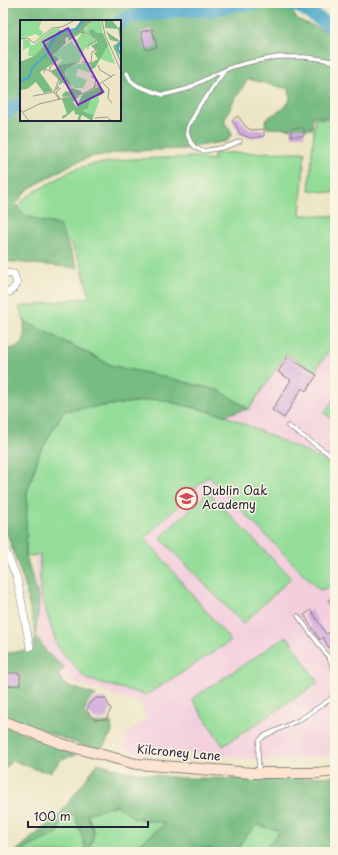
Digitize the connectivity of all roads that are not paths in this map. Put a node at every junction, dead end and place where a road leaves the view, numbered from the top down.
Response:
1 (335, 62) edge
2 (225, 70) junction
3 (126, 73) dead end
4 (240, 141) dead end
5 (3, 273) edge
6 (3, 293) edge
7 (288, 426) dead end
8 (335, 458) edge
9 (3, 545) edge
10 (298, 616) dead end
11 (30, 647) dead end
12 (335, 673) edge
13 (335, 690) edge
14 (3, 721) edge
15 (335, 770) edge
16 (259, 773) junction

1 - 2 lane
2 - 3 lane
2 - 4 lane
5 - 6 street
7 - 8 lane
9 - 11 street
10 - 12 lane
13 - 16 lane
14 - 16 street, Kilcroney Lane
15 - 16 street, Kilcroney Lane

